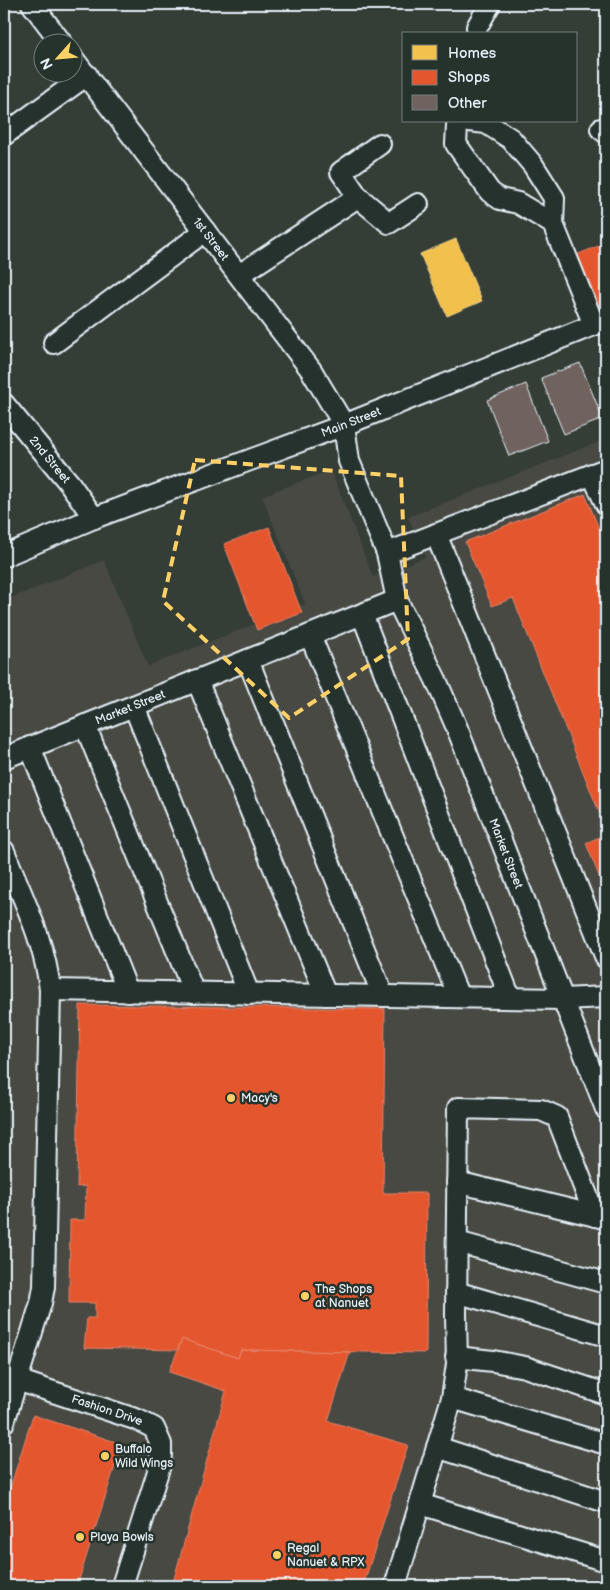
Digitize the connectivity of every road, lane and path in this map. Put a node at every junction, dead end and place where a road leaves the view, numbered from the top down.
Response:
1 (32, 4) edge
2 (490, 4) edge
3 (477, 27) dead end
4 (54, 32) edge
5 (82, 70) edge
6 (87, 76) junction
7 (463, 122) edge
8 (478, 122) edge
9 (4, 135) edge
10 (380, 144) dead end
11 (358, 197) junction
12 (418, 204) dead end
13 (553, 224) junction
14 (205, 231) junction
15 (239, 275) junction
16 (600, 322) edge
17 (54, 343) dead end
18 (4, 404) edge
19 (344, 425) junction
20 (599, 471) edge
21 (606, 504) edge
22 (94, 518) junction
23 (436, 534) junction
24 (387, 553) junction
25 (4, 556) edge
26 (397, 600) junction
27 (362, 614) junction
28 (310, 635) junction
29 (248, 660) junction
30 (197, 680) junction
31 (134, 706) junction
32 (85, 725) junction
33 (30, 747) junction
34 (4, 758) edge
35 (4, 851) edge
36 (606, 958) edge
37 (50, 990) junction
38 (128, 992) junction
39 (194, 993) junction
40 (250, 994) junction
41 (326, 995) junction
42 (383, 996) junction
43 (459, 997) junction
44 (606, 997) edge
45 (510, 998) junction
46 (562, 999) junction
47 (606, 1109) edge
48 (457, 1182) junction
49 (601, 1217) edge
50 (457, 1242) junction
51 (606, 1283) edge
52 (456, 1292) junction
53 (606, 1336) edge
54 (456, 1357) junction
55 (17, 1380) junction
56 (606, 1394) edge
57 (452, 1398) junction
58 (4, 1422) edge
59 (606, 1444) edge
60 (437, 1447) junction
61 (606, 1502) edge
62 (420, 1504) junction
63 (606, 1561) edge
64 (122, 1586) edge
65 (395, 1586) edge

1 - 4 street
2 - 3 street
5 - 6 street, 1st Street
6 - 9 street
6 - 14 street, 1st Street
7 - 13 street
8 - 13 street
10 - 11 street
11 - 12 street
11 - 15 street
13 - 16 street
14 - 15 street, 1st Street
14 - 17 street
15 - 19 street, 1st Street
16 - 19 street, Main Street
18 - 22 street, 2nd Street
19 - 22 street, Main Street
19 - 24 street, Market Street
20 - 21 street
20 - 23 street
22 - 25 street, Main Street
23 - 24 street
23 - 36 street
24 - 26 street, Market Street
26 - 27 street, Market Street
26 - 46 street, Market Street
27 - 28 street, Market Street
27 - 45 street
28 - 29 street, Market Street
28 - 43 street
29 - 30 street, Market Street
29 - 42 street
30 - 31 street, Market Street
30 - 41 street
31 - 32 street, Market Street
31 - 40 street
32 - 33 street, Market Street
32 - 39 street
33 - 34 street, Market Street
33 - 38 street
35 - 37 street
37 - 38 street
37 - 55 street
38 - 39 street
39 - 40 street
40 - 41 street
41 - 42 street
42 - 43 street
43 - 45 street
44 - 46 street
45 - 46 street
46 - 47 street, Market Street
48 - 49 street
48 - 49 street
48 - 50 street
50 - 51 street
50 - 52 street
52 - 53 street
52 - 54 street
54 - 56 street
54 - 57 street
55 - 58 street
55 - 64 street, Fashion Drive
57 - 59 street
57 - 60 street
60 - 61 street
60 - 62 street
62 - 63 street
62 - 65 street

